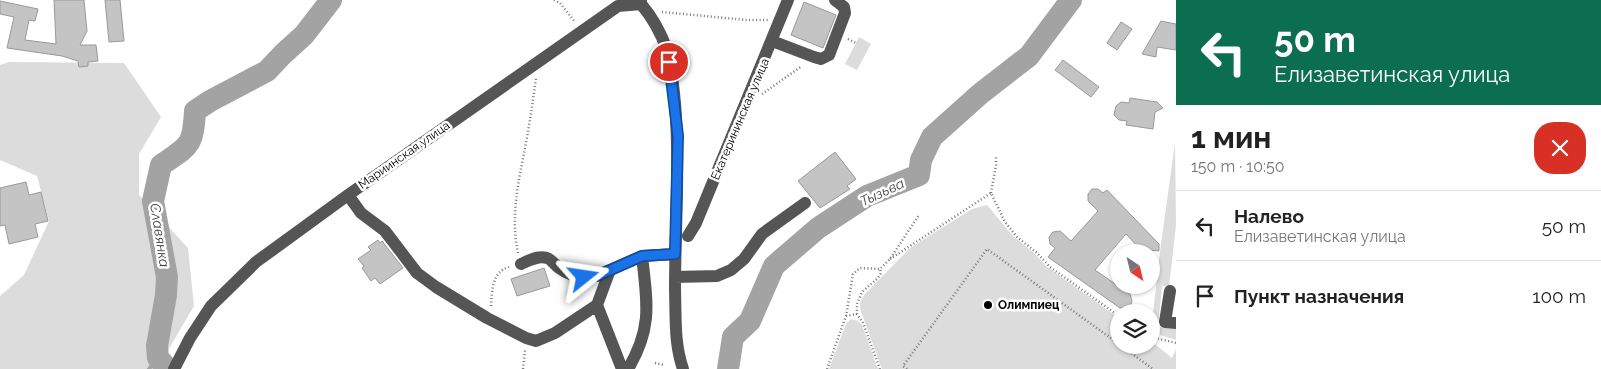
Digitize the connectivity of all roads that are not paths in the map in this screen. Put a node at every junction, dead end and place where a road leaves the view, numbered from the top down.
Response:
1 (788, 0) edge
2 (835, 0) edge
3 (643, 6) edge
4 (772, 41) junction
5 (348, 194) junction
6 (805, 203) dead end
7 (688, 236) dead end
8 (675, 254) junction
9 (642, 256) junction
10 (521, 264) road end
11 (610, 270) junction
12 (675, 277) junction
13 (1170, 291) dead end
14 (597, 305) junction
15 (1176, 323) edge
16 (174, 369) edge
17 (622, 369) edge
18 (628, 369) edge
19 (683, 369) edge

1 - 4 street, Екатерининская улица
2 - 4 street
3 - 5 street, Мариинская улица
3 - 8 street
4 - 7 street, Екатерининская улица
5 - 14 street
5 - 16 street, Мариинская улица
6 - 12 street
8 - 9 street
8 - 12 street
9 - 11 street
9 - 18 street
10 - 11 street
11 - 14 street
12 - 19 street
13 - 15 street
14 - 17 street

